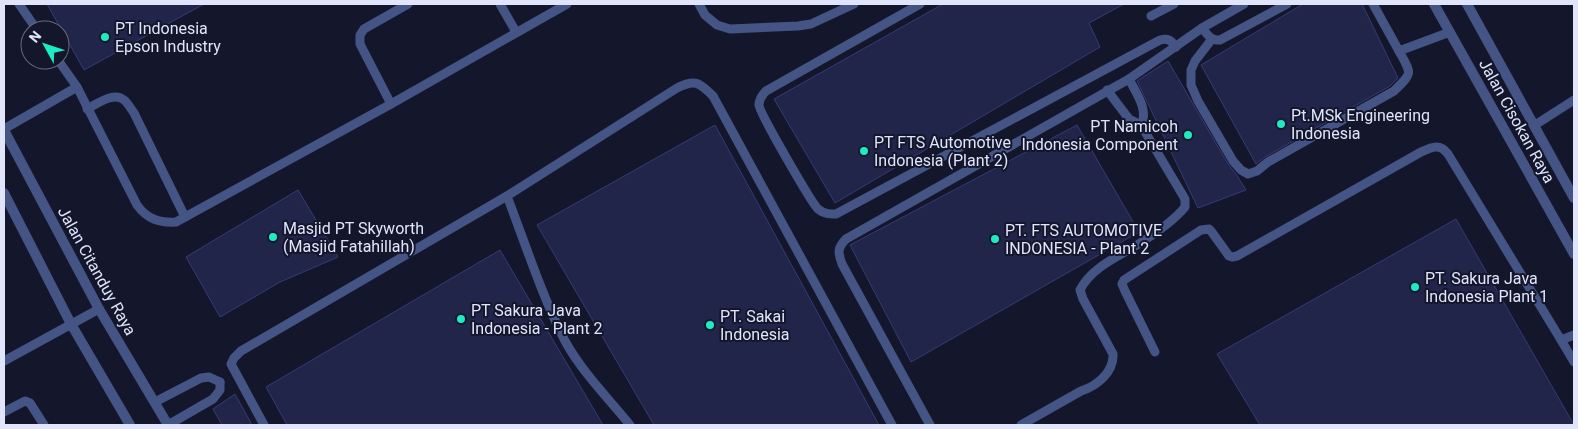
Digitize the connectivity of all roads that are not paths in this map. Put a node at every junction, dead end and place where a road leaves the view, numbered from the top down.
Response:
1 (18, 4) edge
2 (408, 4) edge
3 (500, 4) edge
4 (566, 4) edge
5 (699, 4) edge
6 (854, 4) edge
7 (920, 4) edge
8 (1174, 4) edge
9 (1244, 4) edge
10 (1287, 4) edge
11 (1373, 4) edge
12 (1434, 4) edge
13 (1467, 4) edge
14 (1151, 16) dead end
15 (30, 20) edge
16 (1202, 28) junction
17 (516, 32) junction
18 (1450, 32) junction
19 (1212, 39) junction
20 (1176, 46) junction
21 (1399, 51) junction
22 (65, 70) edge
23 (1129, 79) junction
24 (77, 87) junction
25 (1108, 90) junction
26 (1574, 100) edge
27 (391, 104) junction
28 (88, 109) junction
29 (1141, 125) junction
30 (1535, 125) junction
31 (4, 129) edge
32 (4, 193) edge
33 (507, 196) junction
34 (1574, 198) edge
35 (186, 217) junction
36 (1574, 254) edge
37 (99, 310) junction
38 (71, 324) junction
39 (1574, 334) edge
40 (1561, 340) junction
41 (1156, 352) dead end
42 (4, 361) edge
43 (1574, 362) edge
44 (234, 373) junction
45 (220, 382) junction
46 (156, 402) junction
47 (4, 412) edge
48 (44, 425) edge
49 (130, 425) edge
50 (168, 425) edge
51 (264, 425) edge
52 (630, 425) edge
53 (892, 425) edge
54 (930, 425) edge
55 (1021, 425) edge

1 - 15 lane
2 - 27 lane
3 - 17 lane
4 - 17 lane
5 - 6 lane
7 - 20 lane
8 - 14 lane
9 - 16 lane
10 - 19 lane
11 - 21 lane
12 - 18 street, Jalan Cisokan Raya
13 - 30 street, Jalan Cisokan Raya
16 - 19 lane
16 - 20 lane
17 - 27 lane
18 - 21 lane
18 - 36 street, Jalan Cisokan Raya
19 - 21 lane
20 - 23 lane
22 - 24 lane
23 - 25 lane
23 - 29 lane
24 - 28 lane
24 - 31 lane
25 - 29 lane
25 - 54 lane
26 - 30 lane
27 - 35 lane
28 - 35 lane
28 - 35 lane
29 - 55 lane
30 - 34 street, Jalan Cisokan Raya
31 - 37 street, Jalan Citanduy Raya
32 - 38 street
33 - 44 lane
33 - 52 lane
33 - 53 lane
37 - 38 lane
37 - 46 street, Jalan Citanduy Raya
38 - 42 lane
38 - 49 street
39 - 40 lane
40 - 41 lane
40 - 43 lane
44 - 45 lane
44 - 51 lane
45 - 46 lane
45 - 50 lane
46 - 50 street, Jalan Citanduy Raya
47 - 48 lane

